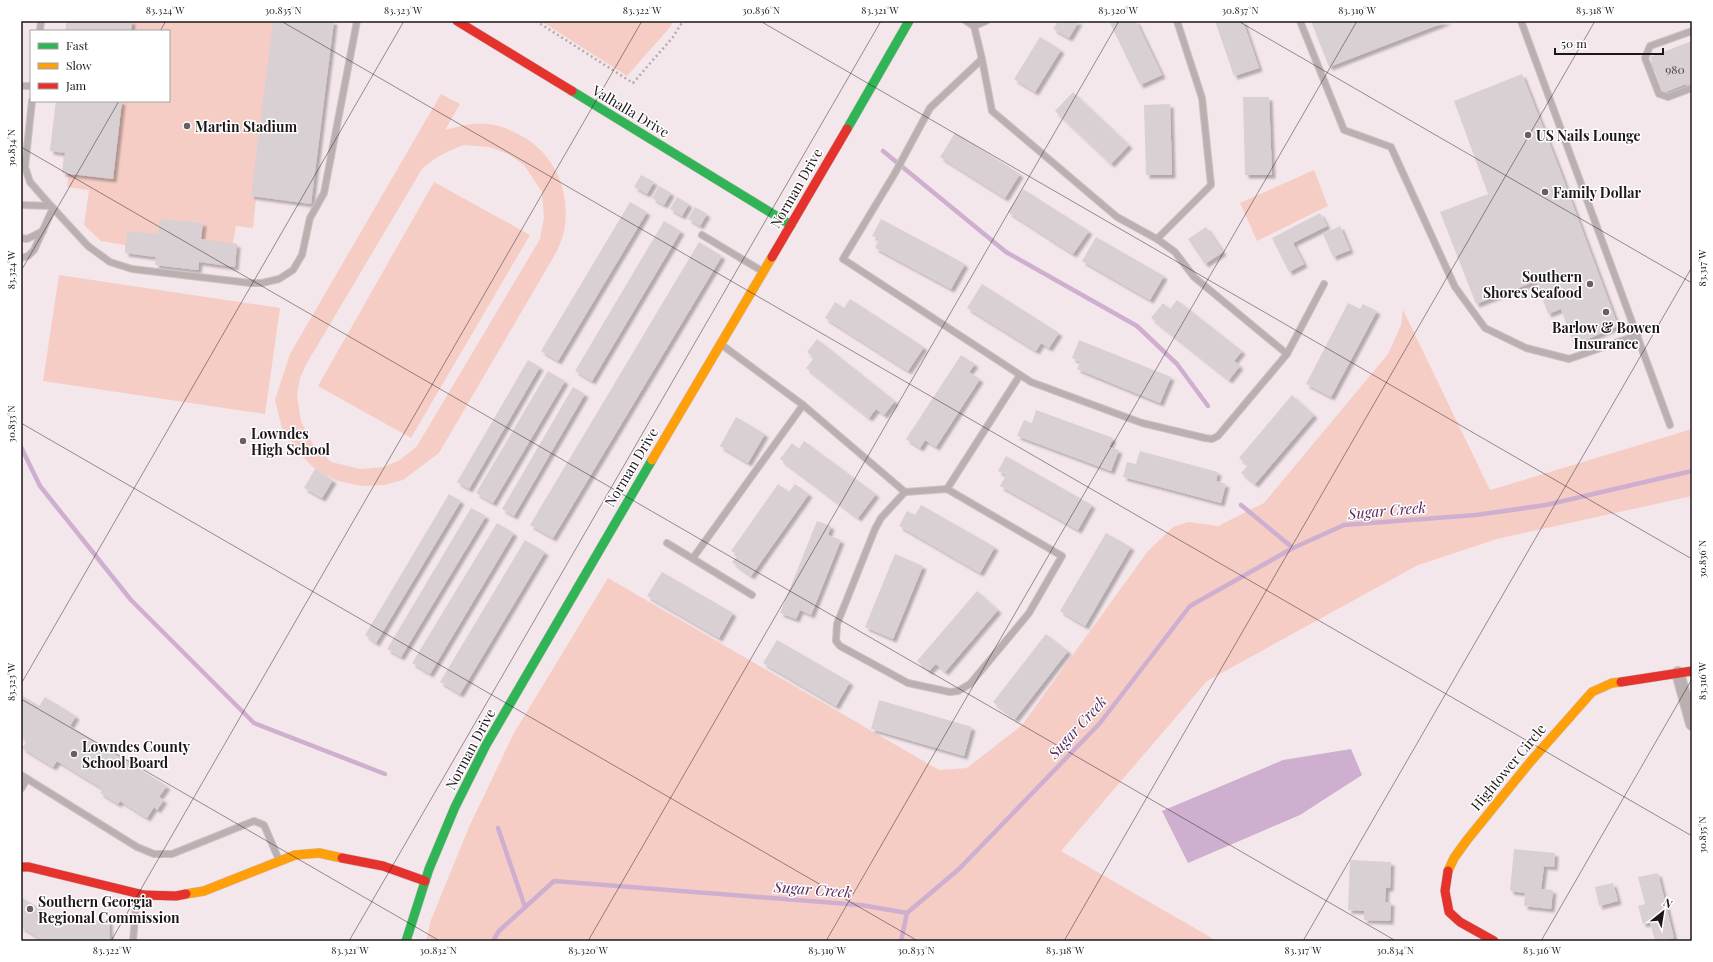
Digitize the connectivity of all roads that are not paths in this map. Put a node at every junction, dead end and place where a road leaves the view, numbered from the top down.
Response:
1 (357, 21) edge
2 (457, 21) edge
3 (909, 21) edge
4 (966, 21) edge
5 (986, 21) edge
6 (1177, 21) edge
7 (1300, 21) edge
8 (1521, 21) edge
9 (974, 26) junction
10 (1692, 31) edge
11 (982, 59) junction
12 (1692, 88) edge
13 (32, 102) edge
14 (21, 204) edge
15 (52, 207) junction
16 (791, 225) junction
17 (43, 231) junction
18 (702, 236) dead end
19 (21, 238) edge
20 (1157, 239) junction
21 (21, 258) edge
22 (764, 272) junction
23 (1324, 284) dead end
24 (1638, 335) junction
25 (721, 344) junction
26 (1287, 354) junction
27 (1020, 375) junction
28 (803, 405) junction
29 (1670, 425) dead end
30 (947, 489) junction
31 (905, 492) junction
32 (667, 543) dead end
33 (693, 558) junction
34 (752, 595) dead end
35 (1692, 671) edge
36 (1678, 673) junction
37 (1692, 724) edge
38 (21, 775) edge
39 (27, 779) junction
40 (21, 789) edge
41 (279, 861) junction
42 (21, 867) edge
43 (425, 881) junction
44 (137, 893) junction
45 (133, 941) edge
46 (406, 941) edge
47 (1494, 941) edge

1 - 15 lane
2 - 16 street, Valhalla Drive
3 - 16 street, Norman Drive
4 - 9 lane
5 - 9 lane
6 - 20 lane
7 - 24 lane
8 - 24 lane
9 - 11 lane
10 - 12 lane
11 - 20 lane
11 - 27 lane
13 - 15 lane
14 - 15 lane
15 - 17 lane
16 - 22 street, Norman Drive
17 - 19 lane
17 - 21 lane
18 - 22 lane
20 - 26 lane
22 - 25 street, Norman Drive
23 - 26 lane
24 - 29 lane
25 - 28 lane
25 - 43 street, Norman Drive
26 - 27 lane
27 - 30 lane
28 - 31 lane
28 - 33 lane
30 - 31 lane
30 - 31 lane
32 - 33 lane
33 - 34 lane
35 - 36 street, Hightower Circle
36 - 37 street
36 - 47 street, Hightower Circle
38 - 39 lane
39 - 40 lane
39 - 41 lane
41 - 43 street
41 - 44 street
42 - 44 street
43 - 46 street, Norman Drive
44 - 45 lane

